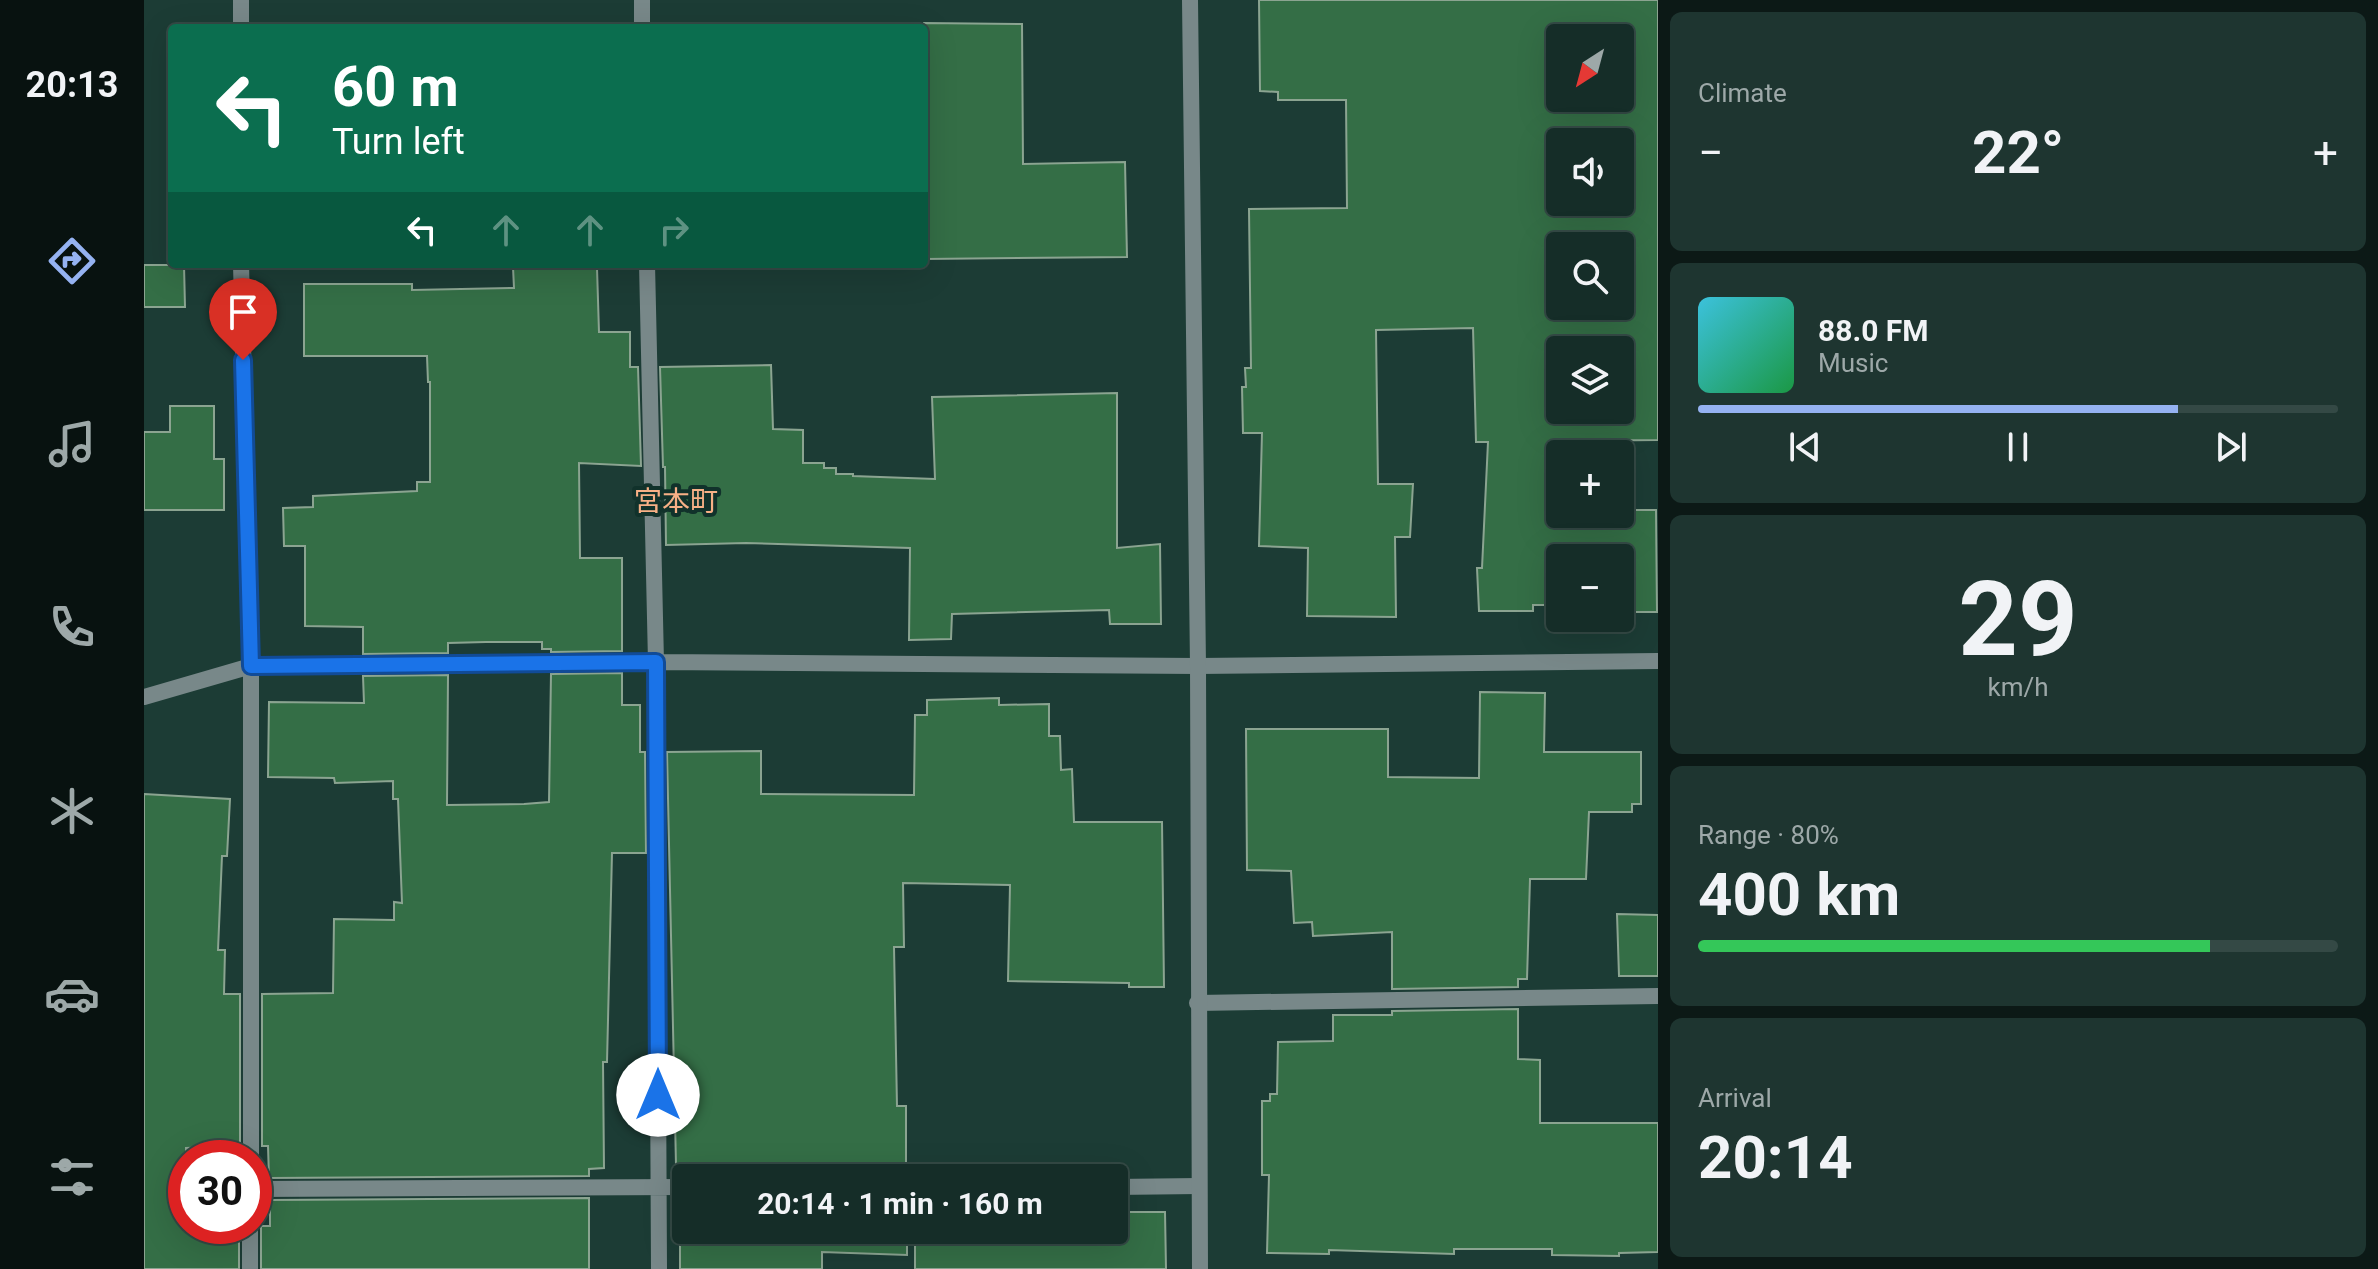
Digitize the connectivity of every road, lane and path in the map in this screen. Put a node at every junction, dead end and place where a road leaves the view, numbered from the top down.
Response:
1 (241, 0) edge
2 (642, 0) edge
3 (1190, 0) edge
4 (241, 24) edge
5 (642, 24) edge
6 (241, 268) edge
7 (647, 268) edge
8 (1658, 661) edge
9 (656, 662) junction
10 (251, 666) junction
11 (1198, 666) junction
12 (144, 697) edge
13 (1658, 996) edge
14 (1197, 1003) junction
15 (251, 1140) edge
16 (1199, 1186) junction
17 (1128, 1187) edge
18 (658, 1188) junction
19 (672, 1188) edge
20 (272, 1189) edge
21 (250, 1244) edge
22 (250, 1269) edge
23 (659, 1269) edge
24 (1200, 1269) edge

1 - 4 street
2 - 5 street
3 - 11 street
6 - 10 street
7 - 9 street
8 - 11 street
9 - 10 street
9 - 11 street
9 - 18 street
10 - 12 street
10 - 15 street
11 - 14 street
13 - 14 street
14 - 16 street
16 - 17 street
16 - 24 street
18 - 19 street
18 - 20 street
18 - 23 street
21 - 22 street

